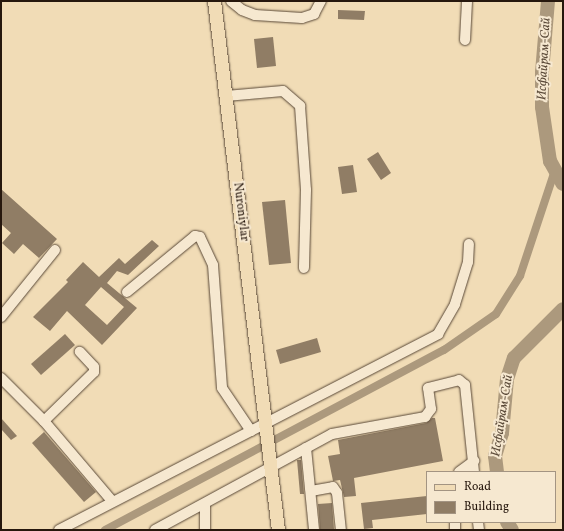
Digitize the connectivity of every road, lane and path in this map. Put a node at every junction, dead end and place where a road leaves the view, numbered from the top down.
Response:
1 (214, 1) edge
2 (231, 1) edge
3 (321, 1) edge
4 (467, 1) edge
5 (465, 40) dead end
6 (226, 96) junction
7 (469, 244) dead end
8 (55, 250) dead end
9 (304, 268) dead end
10 (127, 292) dead end
11 (1, 317) edge
12 (80, 352) dead end
13 (1, 378) edge
14 (44, 421) junction
15 (266, 423) junction
16 (251, 431) junction
17 (306, 448) junction
18 (474, 461) junction
19 (272, 468) junction
20 (460, 471) edge
21 (474, 471) edge
22 (311, 491) junction
23 (112, 502) junction
24 (205, 504) junction
25 (59, 530) edge
26 (155, 530) edge
27 (205, 530) edge
28 (278, 530) edge
29 (314, 530) edge
30 (341, 530) edge

1 - 6 main road, Nuroniylar
2 - 3 street
4 - 5 street
6 - 9 street
6 - 15 main road, Nuroniylar
7 - 15 street
8 - 11 street
10 - 16 street
12 - 14 street
13 - 14 street
14 - 23 street
15 - 16 street
15 - 19 main road, Nuroniylar
16 - 23 street
17 - 18 street
17 - 19 street
17 - 22 street
18 - 20 street
18 - 21 street
19 - 24 street
19 - 28 main road, Nuroniylar
22 - 29 street
22 - 30 street
23 - 25 street
24 - 26 street
24 - 27 street

